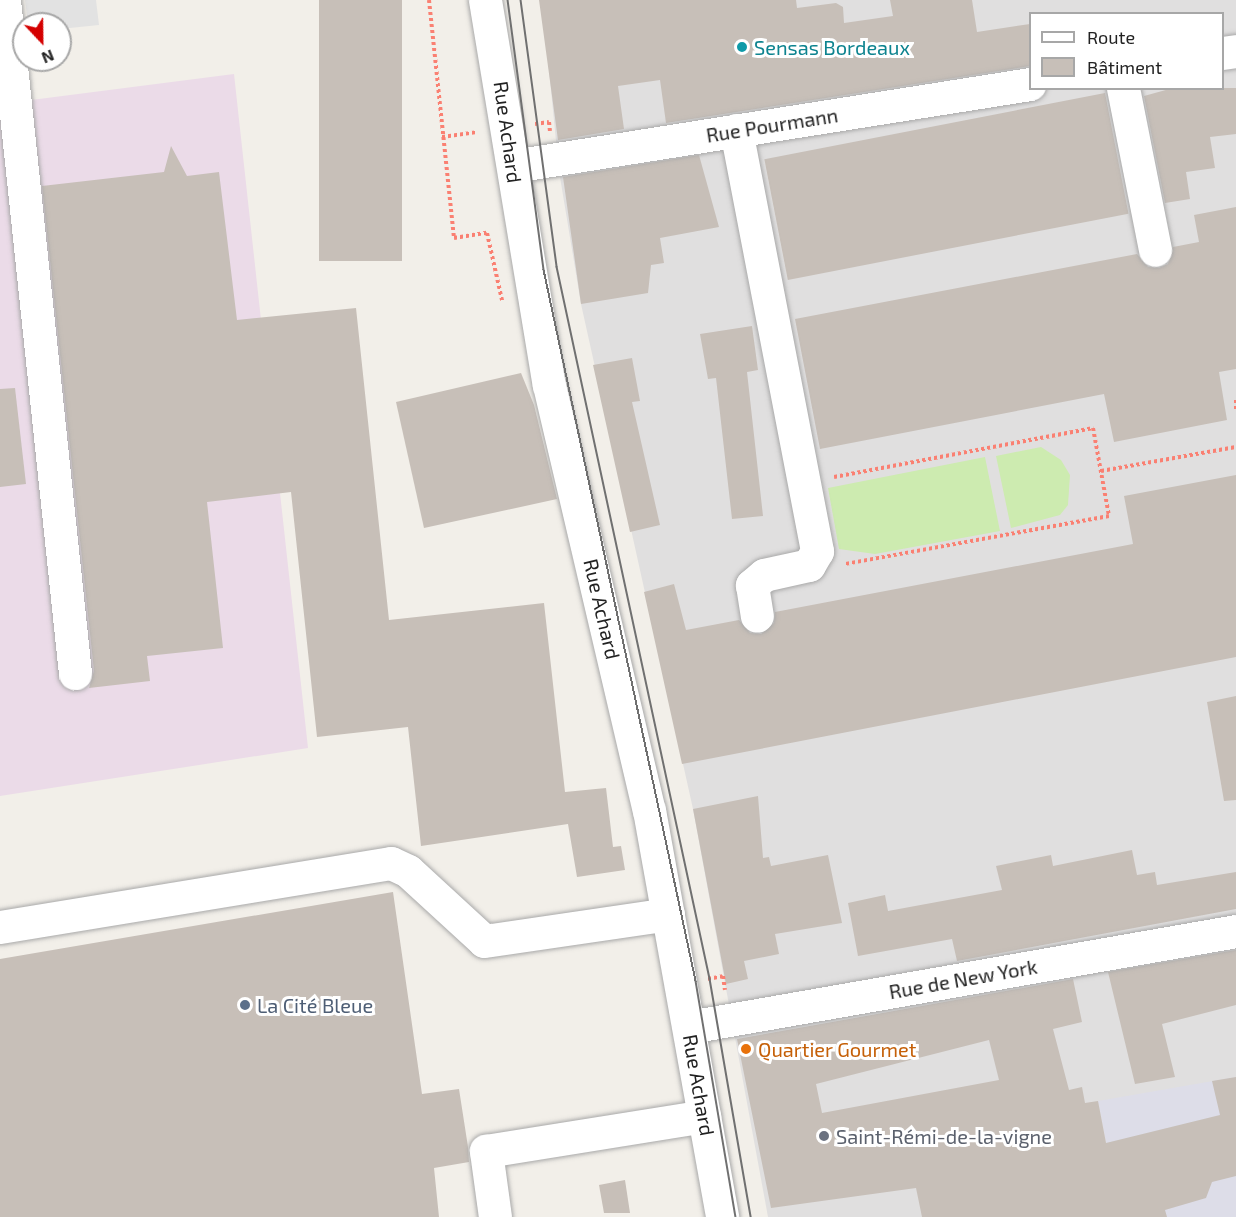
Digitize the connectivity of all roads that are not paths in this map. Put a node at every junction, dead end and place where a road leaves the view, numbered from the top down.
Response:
1 (4, 0) edge
2 (485, 0) edge
3 (1029, 84) edge
4 (1124, 90) edge
5 (736, 130) junction
6 (513, 166) junction
7 (1155, 250) dead end
8 (758, 616) dead end
9 (75, 673) dead end
10 (668, 914) junction
11 (0, 927) edge
12 (1236, 932) edge
13 (689, 1028) junction
14 (705, 1116) junction
15 (495, 1217) edge
16 (722, 1217) edge

1 - 9 street
2 - 6 street, Rue Achard
3 - 5 street, Rue Pourmann
4 - 7 street
5 - 6 street, Rue Pourmann
5 - 8 street
6 - 10 street, Rue Achard
10 - 11 street
10 - 13 street, Rue Achard
12 - 13 street, Rue de New York
13 - 14 street, Rue Achard
14 - 15 street
14 - 16 street, Rue Achard

